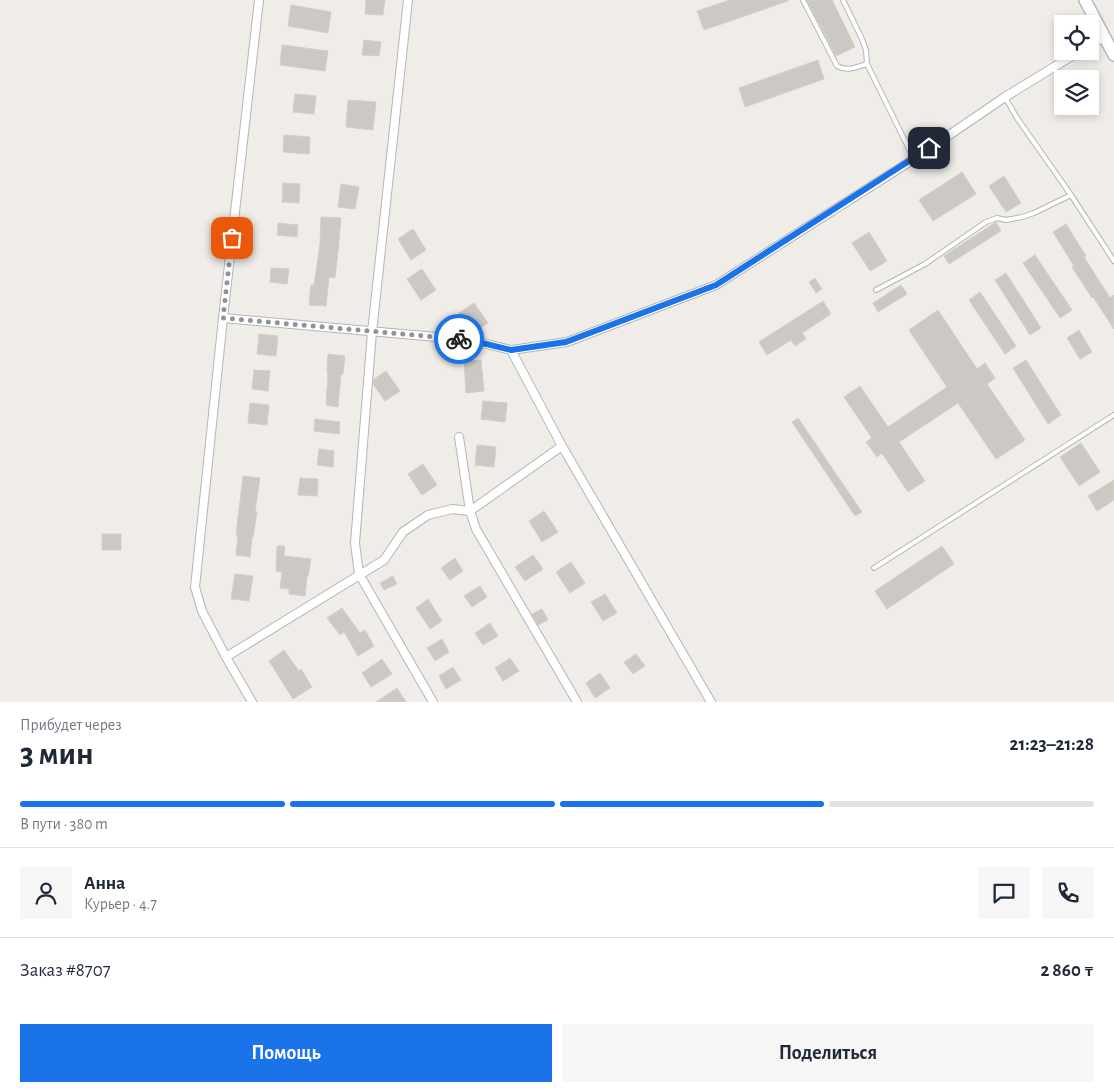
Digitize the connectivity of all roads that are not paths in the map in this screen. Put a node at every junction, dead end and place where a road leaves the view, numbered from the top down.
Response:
1 (259, 0) edge
2 (408, 0) edge
3 (803, 0) edge
4 (843, 0) edge
5 (1085, 0) edge
6 (1104, 37) junction
7 (1099, 40) edge
8 (1114, 55) edge
9 (1065, 60) edge
10 (867, 64) junction
11 (1005, 97) junction
12 (914, 159) junction
13 (1071, 195) junction
14 (1114, 261) edge
15 (876, 290) dead end
16 (223, 318) junction
17 (372, 332) junction
18 (511, 350) junction
19 (1114, 415) edge
20 (459, 437) dead end
21 (562, 446) junction
22 (470, 511) junction
23 (874, 568) dead end
24 (359, 574) junction
25 (226, 657) junction
26 (252, 702) edge
27 (433, 702) edge
28 (577, 702) edge
29 (711, 702) edge

1 - 16 street
2 - 17 street
3 - 10 lane
4 - 10 lane
5 - 6 main road
6 - 7 street
6 - 8 main road
9 - 11 street
10 - 12 lane
11 - 12 street
11 - 13 lane
12 - 18 street
13 - 14 lane
13 - 15 lane
16 - 17 street
16 - 25 street
17 - 18 street
17 - 24 street
18 - 21 street
19 - 23 lane
20 - 22 street
21 - 22 street
21 - 29 street
22 - 24 street
22 - 28 street
24 - 25 street
24 - 27 street
25 - 26 street

